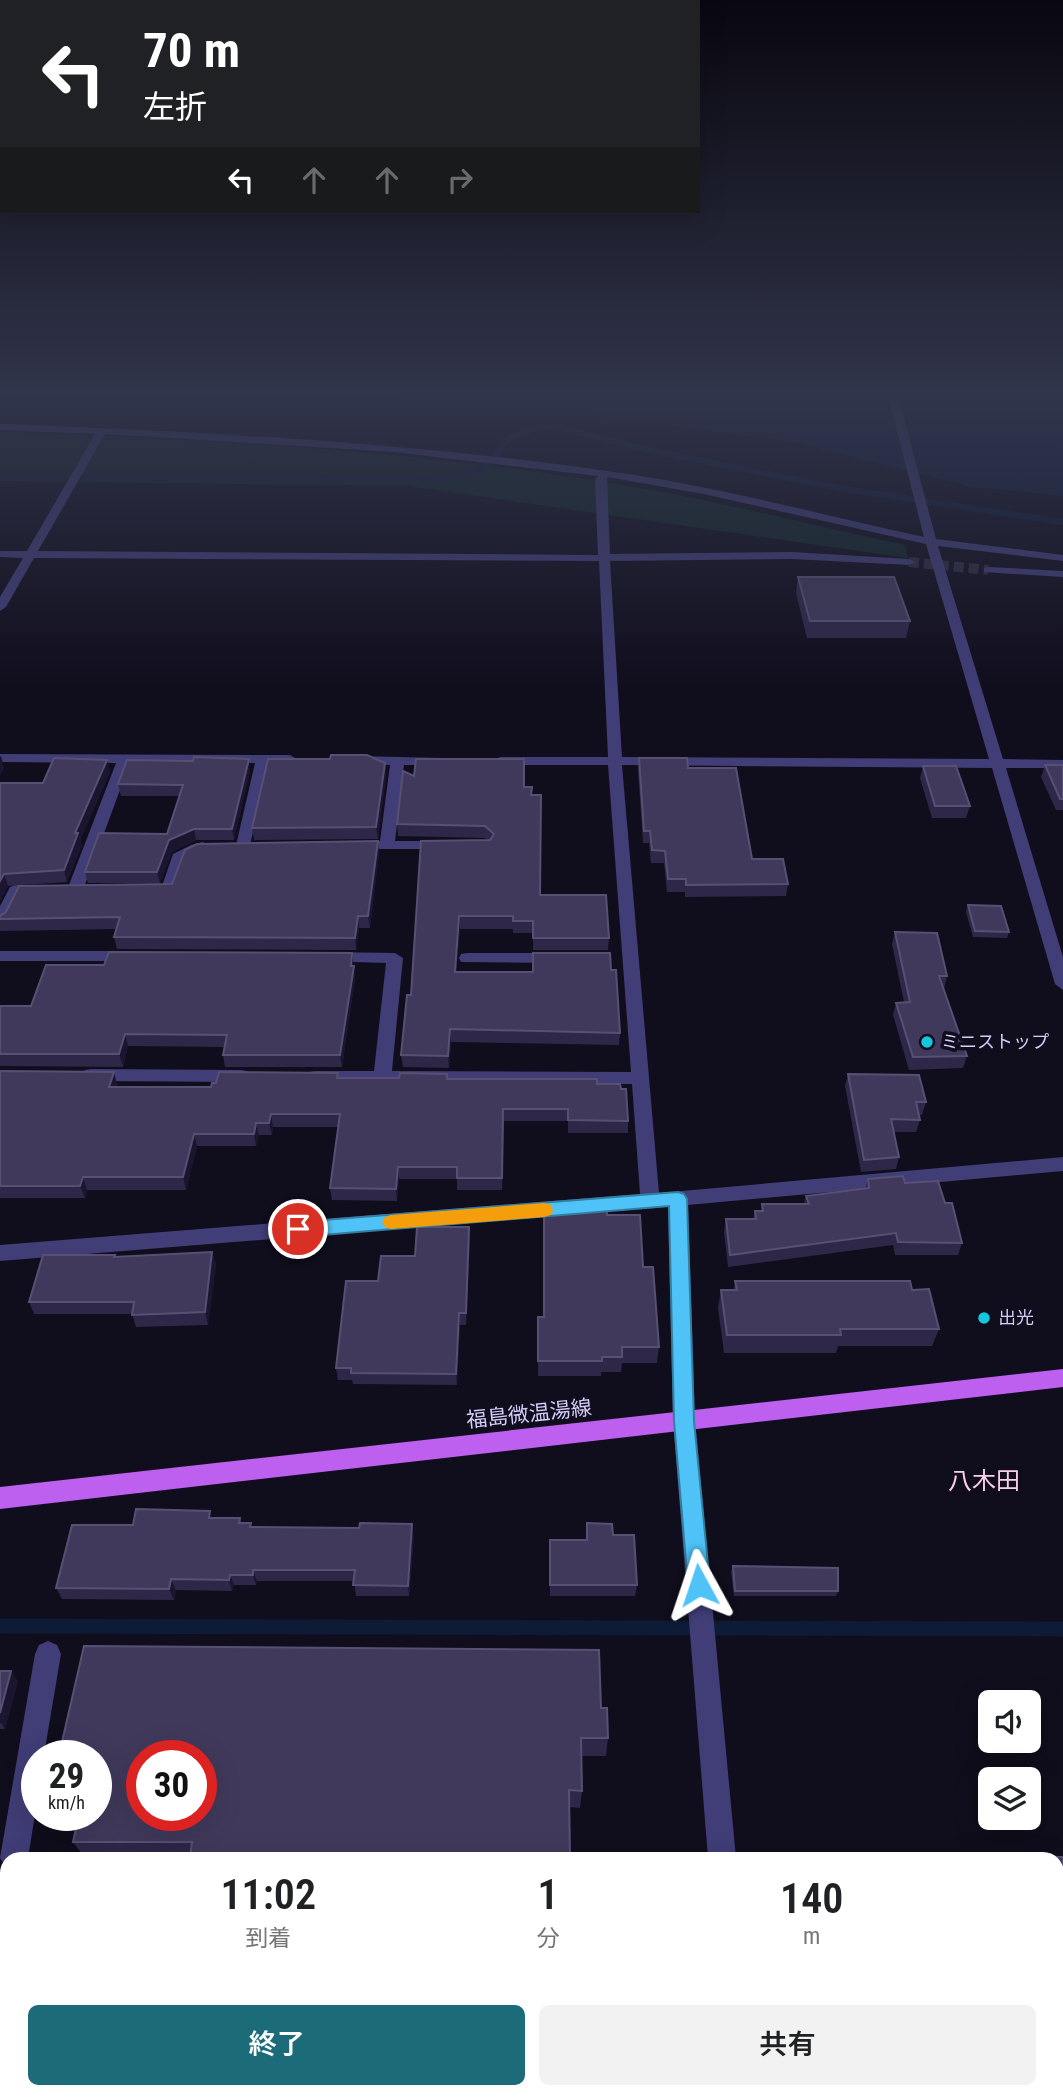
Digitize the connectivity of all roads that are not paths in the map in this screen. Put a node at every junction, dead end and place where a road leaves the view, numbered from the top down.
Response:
1 (65, 494) edge
2 (601, 494) edge
3 (713, 494) edge
4 (919, 494) edge
5 (931, 540) junction
6 (0, 554) edge
7 (30, 554) junction
8 (605, 558) junction
9 (1063, 558) edge
10 (909, 562) tunnel mouth
11 (988, 570) tunnel mouth
12 (1063, 574) edge
13 (0, 607) edge
14 (0, 758) edge
15 (125, 758) junction
16 (263, 759) junction
17 (303, 760) edge
18 (344, 760) edge
19 (397, 761) junction
20 (452, 761) edge
21 (479, 761) edge
22 (615, 761) junction
23 (997, 764) junction
24 (1063, 764) edge
25 (348, 846) edge
26 (387, 846) junction
27 (461, 846) edge
28 (142, 891) edge
29 (0, 923) edge
30 (0, 956) edge
31 (150, 957) edge
32 (313, 957) edge
33 (467, 958) dead end
34 (576, 958) edge
35 (1063, 984) edge
36 (78, 1075) edge
37 (258, 1076) edge
38 (299, 1077) edge
39 (382, 1077) junction
40 (640, 1078) junction
41 (1063, 1164) edge
42 (678, 1199) junction
43 (650, 1202) junction
44 (0, 1253) edge
45 (1063, 1378) edge
46 (684, 1421) junction
47 (0, 1498) edge
48 (48, 1654) dead end
49 (15, 1852) edge
50 (721, 1852) edge

1 - 7 street
2 - 8 street
3 - 5 street
4 - 5 street
5 - 9 street
5 - 23 street
6 - 7 street
7 - 8 street
7 - 13 street
8 - 10 street
8 - 22 street
11 - 12 street
14 - 15 street
15 - 16 street
15 - 29 street
16 - 17 street
16 - 28 street
18 - 19 street
19 - 20 street
19 - 26 street
21 - 22 street
22 - 23 street
22 - 40 street
23 - 24 street
23 - 35 street
25 - 26 street
26 - 27 street
30 - 31 street
32 - 39 street
33 - 34 street
36 - 37 street
38 - 39 street
39 - 40 street
40 - 43 street
41 - 42 street
42 - 43 street
42 - 46 street
43 - 44 street
45 - 46 main road, 福島微温湯線
46 - 47 main road, 福島微温湯線
46 - 50 street
48 - 49 street

